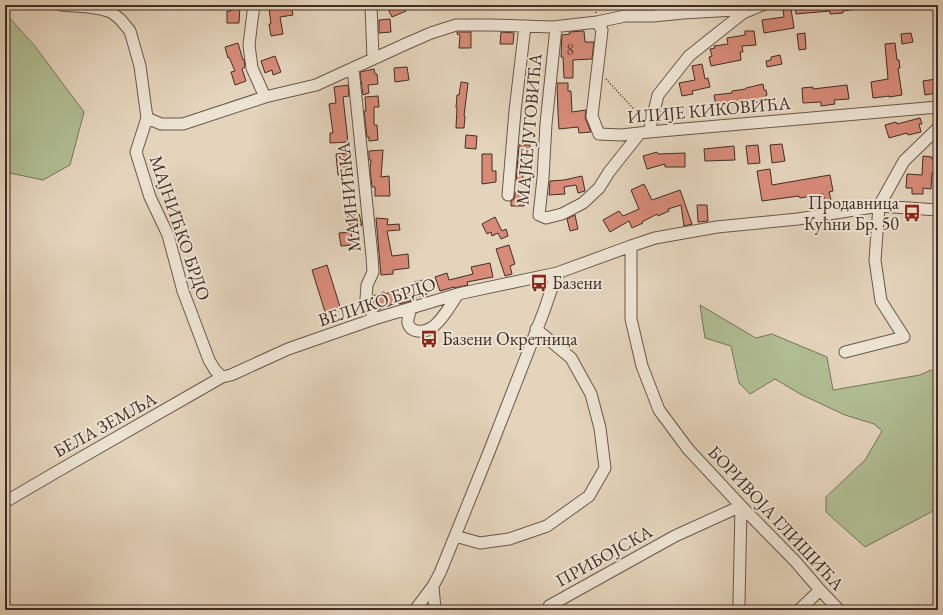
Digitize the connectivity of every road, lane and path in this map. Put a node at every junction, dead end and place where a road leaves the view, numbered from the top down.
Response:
1 (61, 5) edge
2 (254, 5) edge
3 (371, 5) edge
4 (757, 7) edge
5 (598, 22) junction
6 (525, 26) junction
7 (556, 26) junction
8 (373, 58) junction
9 (352, 68) junction
10 (598, 70) junction
11 (265, 97) junction
12 (938, 107) edge
13 (147, 118) junction
14 (938, 128) edge
15 (647, 130) junction
16 (508, 195) dead end
17 (879, 206) junction
18 (938, 210) edge
19 (630, 246) junction
20 (557, 274) junction
21 (458, 294) junction
22 (412, 308) junction
23 (374, 319) junction
24 (536, 329) junction
25 (845, 352) dead end
26 (219, 374) junction
27 (5, 502) edge
28 (741, 506) junction
29 (456, 536) junction
30 (434, 586) junction
31 (820, 590) junction
32 (739, 603) dead end
33 (549, 606) dead end
34 (415, 610) edge
35 (435, 610) edge
36 (799, 610) edge
37 (839, 610) edge

1 - 13 street, МАЈНИЋКО БРДО
2 - 11 street
3 - 8 street
4 - 5 street
4 - 15 street
5 - 7 street
5 - 10 street, ИЛИЈЕ КИКОВИЋА
6 - 7 street
6 - 8 street
6 - 16 street
7 - 15 street, МАЈКЕ ЈУГОВИЋА
8 - 9 street
9 - 11 street
9 - 23 street, МАИНИЋКА
10 - 15 path
10 - 15 street, ИЛИЈЕ КИКОВИЋА
11 - 13 street
12 - 15 street, ИЛИЈЕ КИКОВИЋА
13 - 26 street, МАЈНИЋКО БРДО
14 - 17 street
17 - 18 street, ВЕЛИКО БРДО
17 - 19 street, ВЕЛИКО БРДО
17 - 25 street
19 - 20 street, ВЕЛИКО БРДО
19 - 28 street, БОРИВОЈА ГЛИШИЋА
20 - 21 street, ВЕЛИКО БРДО
20 - 24 street
21 - 22 street, ВЕЛИКО БРДО
21 - 22 street
22 - 23 street, ВЕЛИКО БРДО
23 - 26 street, ВЕЛИКО БРДО
24 - 29 street
24 - 29 street
26 - 27 street, БЕЛА ЗЕМЉА
28 - 31 street, БОРИВОЈА ГЛИШИЋА
28 - 32 street
28 - 33 street, ПРИБОЈСКА
29 - 30 street
30 - 34 street
30 - 35 street
31 - 36 street
31 - 37 street, БОРИВОЈА ГЛИШИЋА

